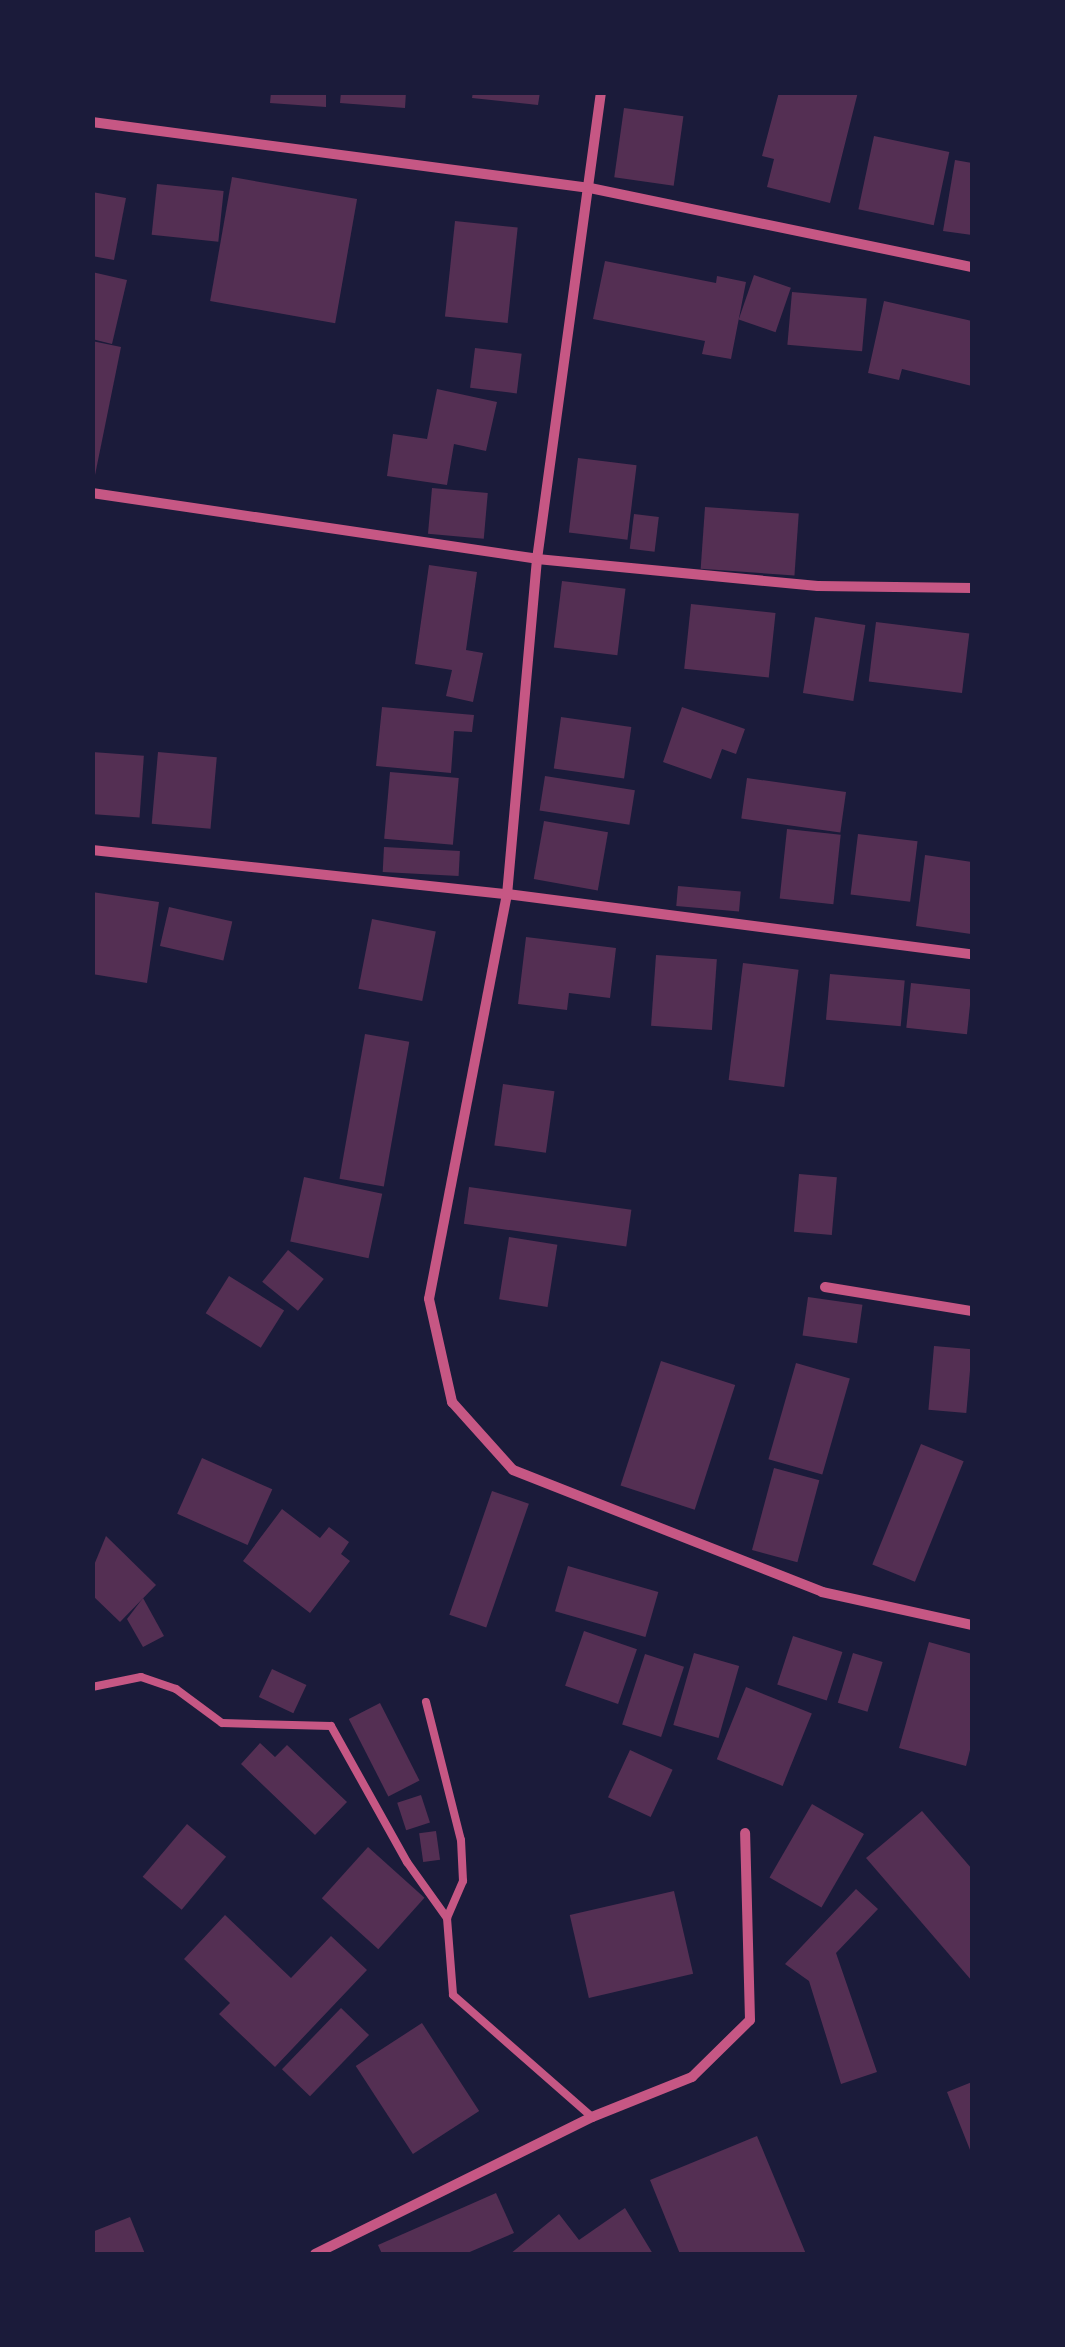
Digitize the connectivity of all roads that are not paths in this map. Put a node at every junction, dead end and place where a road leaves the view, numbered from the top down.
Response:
1 (601, 92) edge
2 (92, 122) edge
3 (590, 188) junction
4 (972, 267) edge
5 (92, 493) edge
6 (538, 559) junction
7 (972, 588) edge
8 (92, 850) edge
9 (507, 894) junction
10 (972, 954) edge
11 (825, 1286) dead end
12 (972, 1310) edge
13 (972, 1624) edge
14 (92, 1687) edge
15 (426, 1702) dead end
16 (746, 1833) dead end
17 (447, 1918) junction
18 (592, 2117) junction
19 (315, 2254) edge

1 - 3 street
2 - 3 street
3 - 4 street
3 - 6 street
5 - 6 street
6 - 7 street
6 - 9 street
8 - 9 street
9 - 10 street
9 - 13 street
11 - 12 street
14 - 17 lane
15 - 17 lane
16 - 18 street
17 - 18 lane
18 - 19 street

